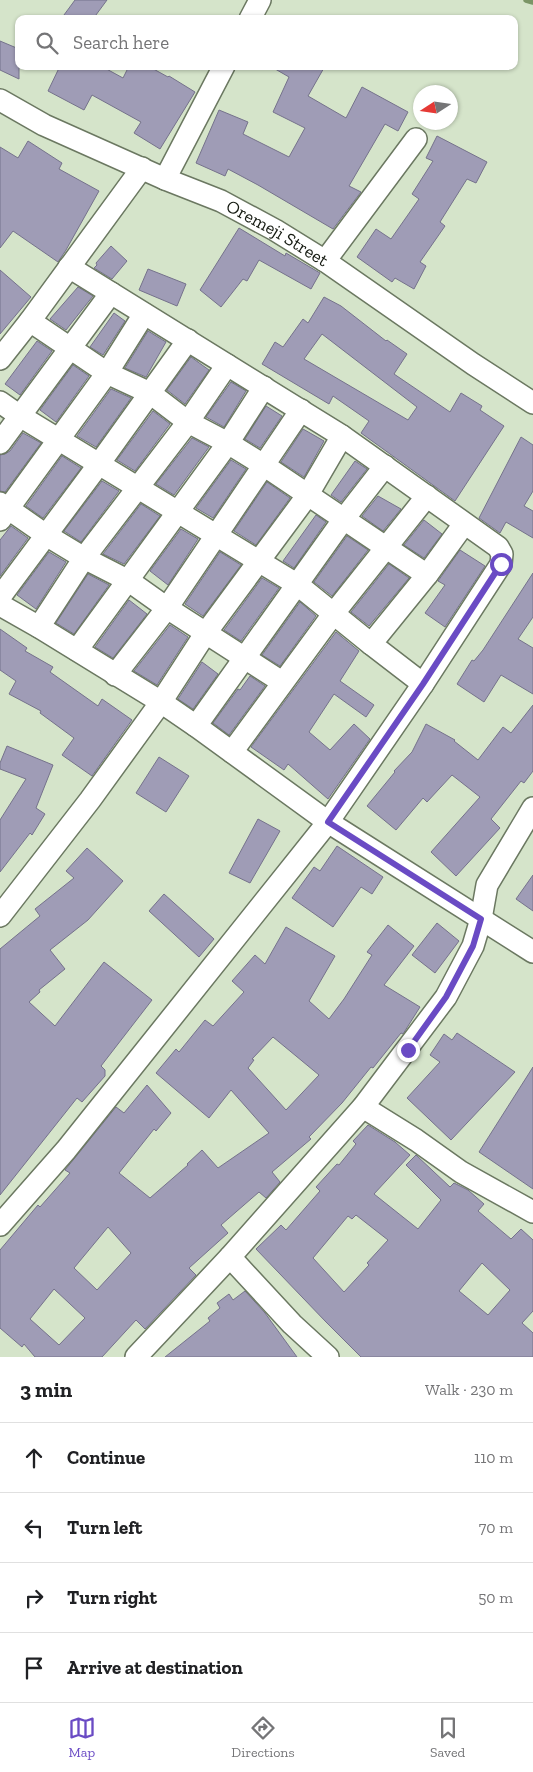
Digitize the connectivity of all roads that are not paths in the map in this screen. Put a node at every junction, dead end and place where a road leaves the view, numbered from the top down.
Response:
1 (260, 0) edge
2 (252, 15) edge
3 (222, 70) edge
4 (0, 100) edge
5 (416, 139) dead end
6 (142, 168) junction
7 (165, 179) junction
8 (325, 261) junction
9 (69, 267) junction
10 (111, 293) junction
11 (144, 314) junction
12 (30, 321) junction
13 (188, 340) junction
14 (70, 347) junction
15 (1, 355) edge
16 (227, 365) junction
17 (107, 373) junction
18 (264, 387) junction
19 (150, 394) junction
20 (0, 402) edge
21 (533, 403) edge
22 (301, 410) junction
23 (20, 416) junction
24 (188, 422) junction
25 (342, 436) junction
26 (60, 440) junction
27 (0, 443) edge
28 (228, 443) junction
29 (99, 464) junction
30 (264, 466) junction
31 (385, 466) junction
32 (139, 488) junction
33 (307, 496) junction
34 (427, 496) junction
35 (3, 510) edge
36 (178, 511) junction
37 (343, 520) junction
38 (464, 524) junction
39 (46, 536) junction
40 (217, 536) junction
41 (386, 548) junction
42 (84, 558) junction
43 (259, 562) junction
44 (427, 575) junction
45 (129, 580) junction
46 (298, 585) junction
47 (0, 597) edge
48 (0, 605) edge
49 (166, 608) junction
50 (334, 613) junction
51 (39, 627) junction
52 (205, 634) junction
53 (371, 644) junction
54 (77, 650) junction
55 (245, 658) junction
56 (115, 675) junction
57 (282, 682) junction
58 (423, 684) junction
59 (160, 702) junction
60 (196, 726) junction
61 (232, 752) junction
62 (533, 808) edge
63 (328, 822) junction
64 (0, 916) edge
65 (481, 919) junction
66 (533, 952) edge
67 (363, 1107) junction
68 (533, 1212) edge
69 (0, 1225) edge
70 (230, 1257) junction
71 (136, 1357) edge
72 (328, 1357) edge

1 - 2 street
3 - 7 street
4 - 6 street, Oremeji Street
5 - 8 street
6 - 7 street, Oremeji Street
6 - 9 street
7 - 8 street, Oremeji Street
8 - 21 street, Oremeji Street
9 - 10 street
9 - 12 street
10 - 11 street
10 - 14 street
11 - 13 street
11 - 17 street
12 - 14 street
12 - 15 street
13 - 16 street
13 - 19 street
14 - 17 street
14 - 23 street
16 - 18 street
16 - 24 street
17 - 19 street
17 - 26 street
18 - 22 street
18 - 28 street
19 - 24 street
19 - 29 street
20 - 23 street
22 - 25 street
22 - 30 street
23 - 26 street
23 - 27 street
24 - 28 street
24 - 32 street
25 - 31 street
25 - 33 street
26 - 29 street
26 - 35 street
28 - 30 street
28 - 36 street
29 - 32 street
29 - 39 street
30 - 33 street
30 - 40 street
31 - 34 street
31 - 37 street
32 - 36 street
32 - 42 street
33 - 37 street
33 - 43 street
34 - 38 street
34 - 41 street
35 - 39 street
36 - 40 street
36 - 45 street
37 - 41 street
37 - 46 street
38 - 44 street
38 - 58 street
39 - 42 street
39 - 47 street
40 - 43 street
40 - 49 street
41 - 44 street
41 - 50 street
42 - 45 street
42 - 51 street
43 - 46 street
43 - 52 street
44 - 53 street
45 - 49 street
45 - 54 street
46 - 50 street
46 - 55 street
48 - 51 street
49 - 52 street
49 - 56 street
50 - 53 street
50 - 57 street
51 - 54 street
52 - 55 street
52 - 59 street
53 - 58 street
54 - 56 street
55 - 57 street
55 - 60 street
56 - 59 street
57 - 61 street
58 - 63 street
59 - 60 street
59 - 64 street
60 - 61 street
61 - 63 street
62 - 65 street
63 - 65 street
63 - 69 street
65 - 66 street
65 - 67 street
67 - 68 street
67 - 70 street
70 - 71 street
70 - 72 street

